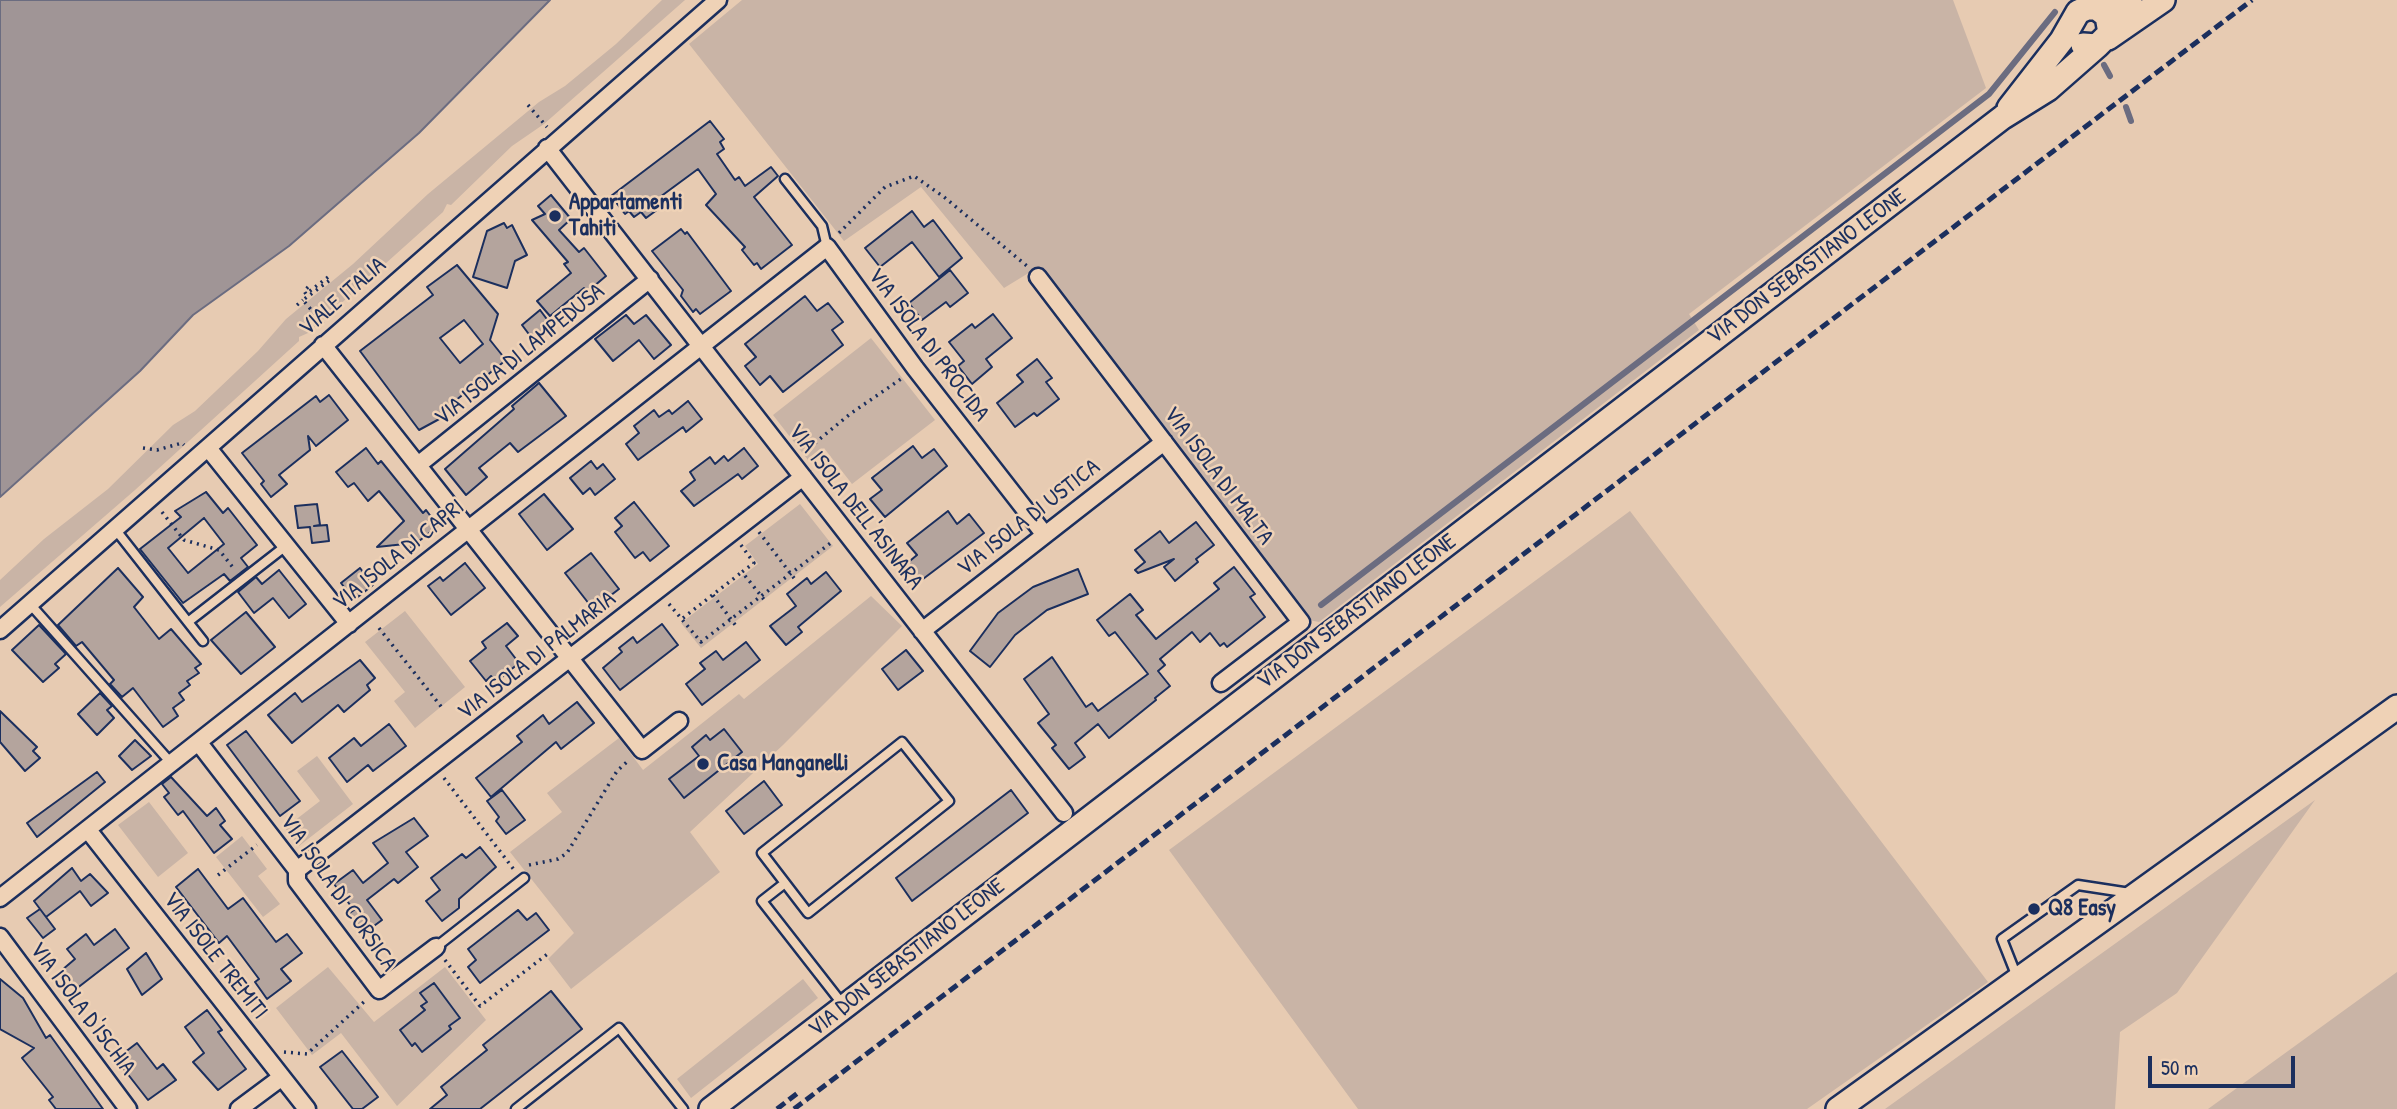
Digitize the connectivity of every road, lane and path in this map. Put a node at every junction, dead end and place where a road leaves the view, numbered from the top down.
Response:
1 (718, 0) edge
2 (2130, 0) edge
3 (2163, 0) edge
4 (2082, 10) edge
5 (2102, 42) junction
6 (528, 105) dead end
7 (2003, 117) junction
8 (544, 124) dead end
9 (547, 148) junction
10 (785, 179) dead end
11 (827, 247) junction
12 (1038, 277) joint
13 (650, 279) junction
14 (308, 287) dead end
15 (303, 300) junction
16 (297, 305) dead end
17 (321, 321) dead end
18 (323, 345) junction
19 (700, 347) junction
20 (915, 368) junction
21 (1164, 442) junction
22 (143, 448) dead end
23 (202, 453) junction
24 (791, 462) junction
25 (418, 465) junction
26 (803, 477) junction
27 (164, 515) dead end
28 (469, 528) junction
29 (115, 529) junction
30 (1045, 535) junction
31 (830, 543) dead end
32 (287, 545) junction
33 (742, 572) junction
34 (791, 573) junction
35 (240, 577) dead end
36 (797, 582) dead end
37 (713, 595) junction
38 (761, 596) junction
39 (765, 602) dead end
40 (30, 604) junction
41 (731, 620) junction
42 (188, 622) junction
43 (349, 624) junction
44 (736, 626) dead end
45 (379, 628) dead end
46 (0, 630) edge
47 (922, 631) junction
48 (203, 641) dead end
49 (571, 658) junction
50 (1221, 683) dead end
51 (2397, 707) edge
52 (443, 709) dead end
53 (679, 721) dead end
54 (199, 743) junction
55 (642, 750) junction
56 (172, 764) junction
57 (436, 783) dead end
58 (1065, 813) dead end
59 (88, 830) junction
60 (270, 835) junction
61 (297, 870) junction
62 (521, 871) junction
63 (218, 875) dead end
64 (785, 883) junction
65 (2136, 894) junction
66 (0, 898) edge
67 (0, 937) edge
68 (435, 947) junction
69 (550, 952) dead end
70 (2018, 979) junction
71 (845, 1006) junction
72 (357, 1007) dead end
73 (281, 1052) dead end
74 (282, 1077) junction
75 (128, 1109) edge
76 (239, 1109) edge
77 (307, 1109) edge
78 (516, 1109) edge
79 (683, 1109) edge
80 (711, 1109) edge
81 (1838, 1109) edge

1 - 9 street, VIALE ITALIA
2 - 4 street
3 - 5 street, VIA DON SEBASTIANO LEONE
4 - 5 street
4 - 5 street
4 - 7 street, VIA DON SEBASTIANO LEONE
5 - 7 street, VIA DON SEBASTIANO LEONE
6 - 8 path
7 - 71 street, VIA DON SEBASTIANO LEONE
9 - 13 street, VIA ISOLA DELL'ASINARA
9 - 18 street, VIALE ITALIA
10 - 11 lane, VIA ISOLA DI PROCIDA
11 - 12 path
11 - 19 street, VIA ISOLA DI CAPRI
11 - 20 street, VIA ISOLA DI PROCIDA
12 - 21 street, VIA ISOLA DI MALTA
13 - 19 street, VIA ISOLA DELL'ASINARA
13 - 25 street, VIA ISOLA DI LAMPEDUSA
14 - 15 path
15 - 16 path
15 - 17 path
18 - 23 street, VIALE ITALIA
18 - 25 street
19 - 24 street, VIA ISOLA DELL'ASINARA
19 - 28 street, VIA ISOLA DI CAPRI
20 - 24 path
20 - 30 street, VIA ISOLA DI PROCIDA
21 - 30 street, VIA ISOLA DI USTICA
21 - 50 street, VIA ISOLA DI MALTA
22 - 23 path
23 - 29 street, VIALE ITALIA
23 - 32 street
24 - 26 street, VIA ISOLA DELL'ASINARA
25 - 28 street
26 - 47 street, VIA ISOLA DELL'ASINARA
26 - 49 street, VIA ISOLA DI PALMARIA
27 - 35 path
28 - 43 street, VIA ISOLA DI CAPRI
28 - 49 street
29 - 40 street, VIALE ITALIA
29 - 42 lane
30 - 47 street, VIA ISOLA DI USTICA
31 - 34 path
32 - 42 lane
32 - 43 street
33 - 34 path
33 - 37 path
33 - 38 path
34 - 36 path
34 - 38 path
37 - 41 path
37 - 41 path
38 - 39 path
38 - 41 path
40 - 46 street, VIALE ITALIA
40 - 56 lane
41 - 44 path
42 - 48 lane
43 - 54 street, VIA ISOLA DI CAPRI
45 - 52 path
47 - 58 street, VIA ISOLA DELL'ASINARA
49 - 55 street
49 - 61 street, VIA ISOLA DI PALMARIA
51 - 65 street
53 - 55 street
54 - 56 street, VIA ISOLA DI CAPRI
54 - 60 street, VIA ISOLA DI CORSICA
55 - 62 path
56 - 59 street, VIA ISOLA DI CAPRI
57 - 62 path
59 - 66 street, VIA ISOLA DI CAPRI
59 - 74 street, VIA ISOLE TREMITI
60 - 61 street, VIA ISOLA DI CORSICA
60 - 63 path
61 - 68 street, VIA ISOLA DI CORSICA
62 - 68 lane, VIA ISOLA DI CORSICA
64 - 64 lane
64 - 71 lane
65 - 70 street
65 - 70 lane
67 - 75 street, VIA ISOLA D'ISCHIA
68 - 69 path
70 - 81 street
71 - 80 street, VIA DON SEBASTIANO LEONE
72 - 73 path
74 - 76 street
74 - 77 street, VIA ISOLE TREMITI
78 - 79 lane

